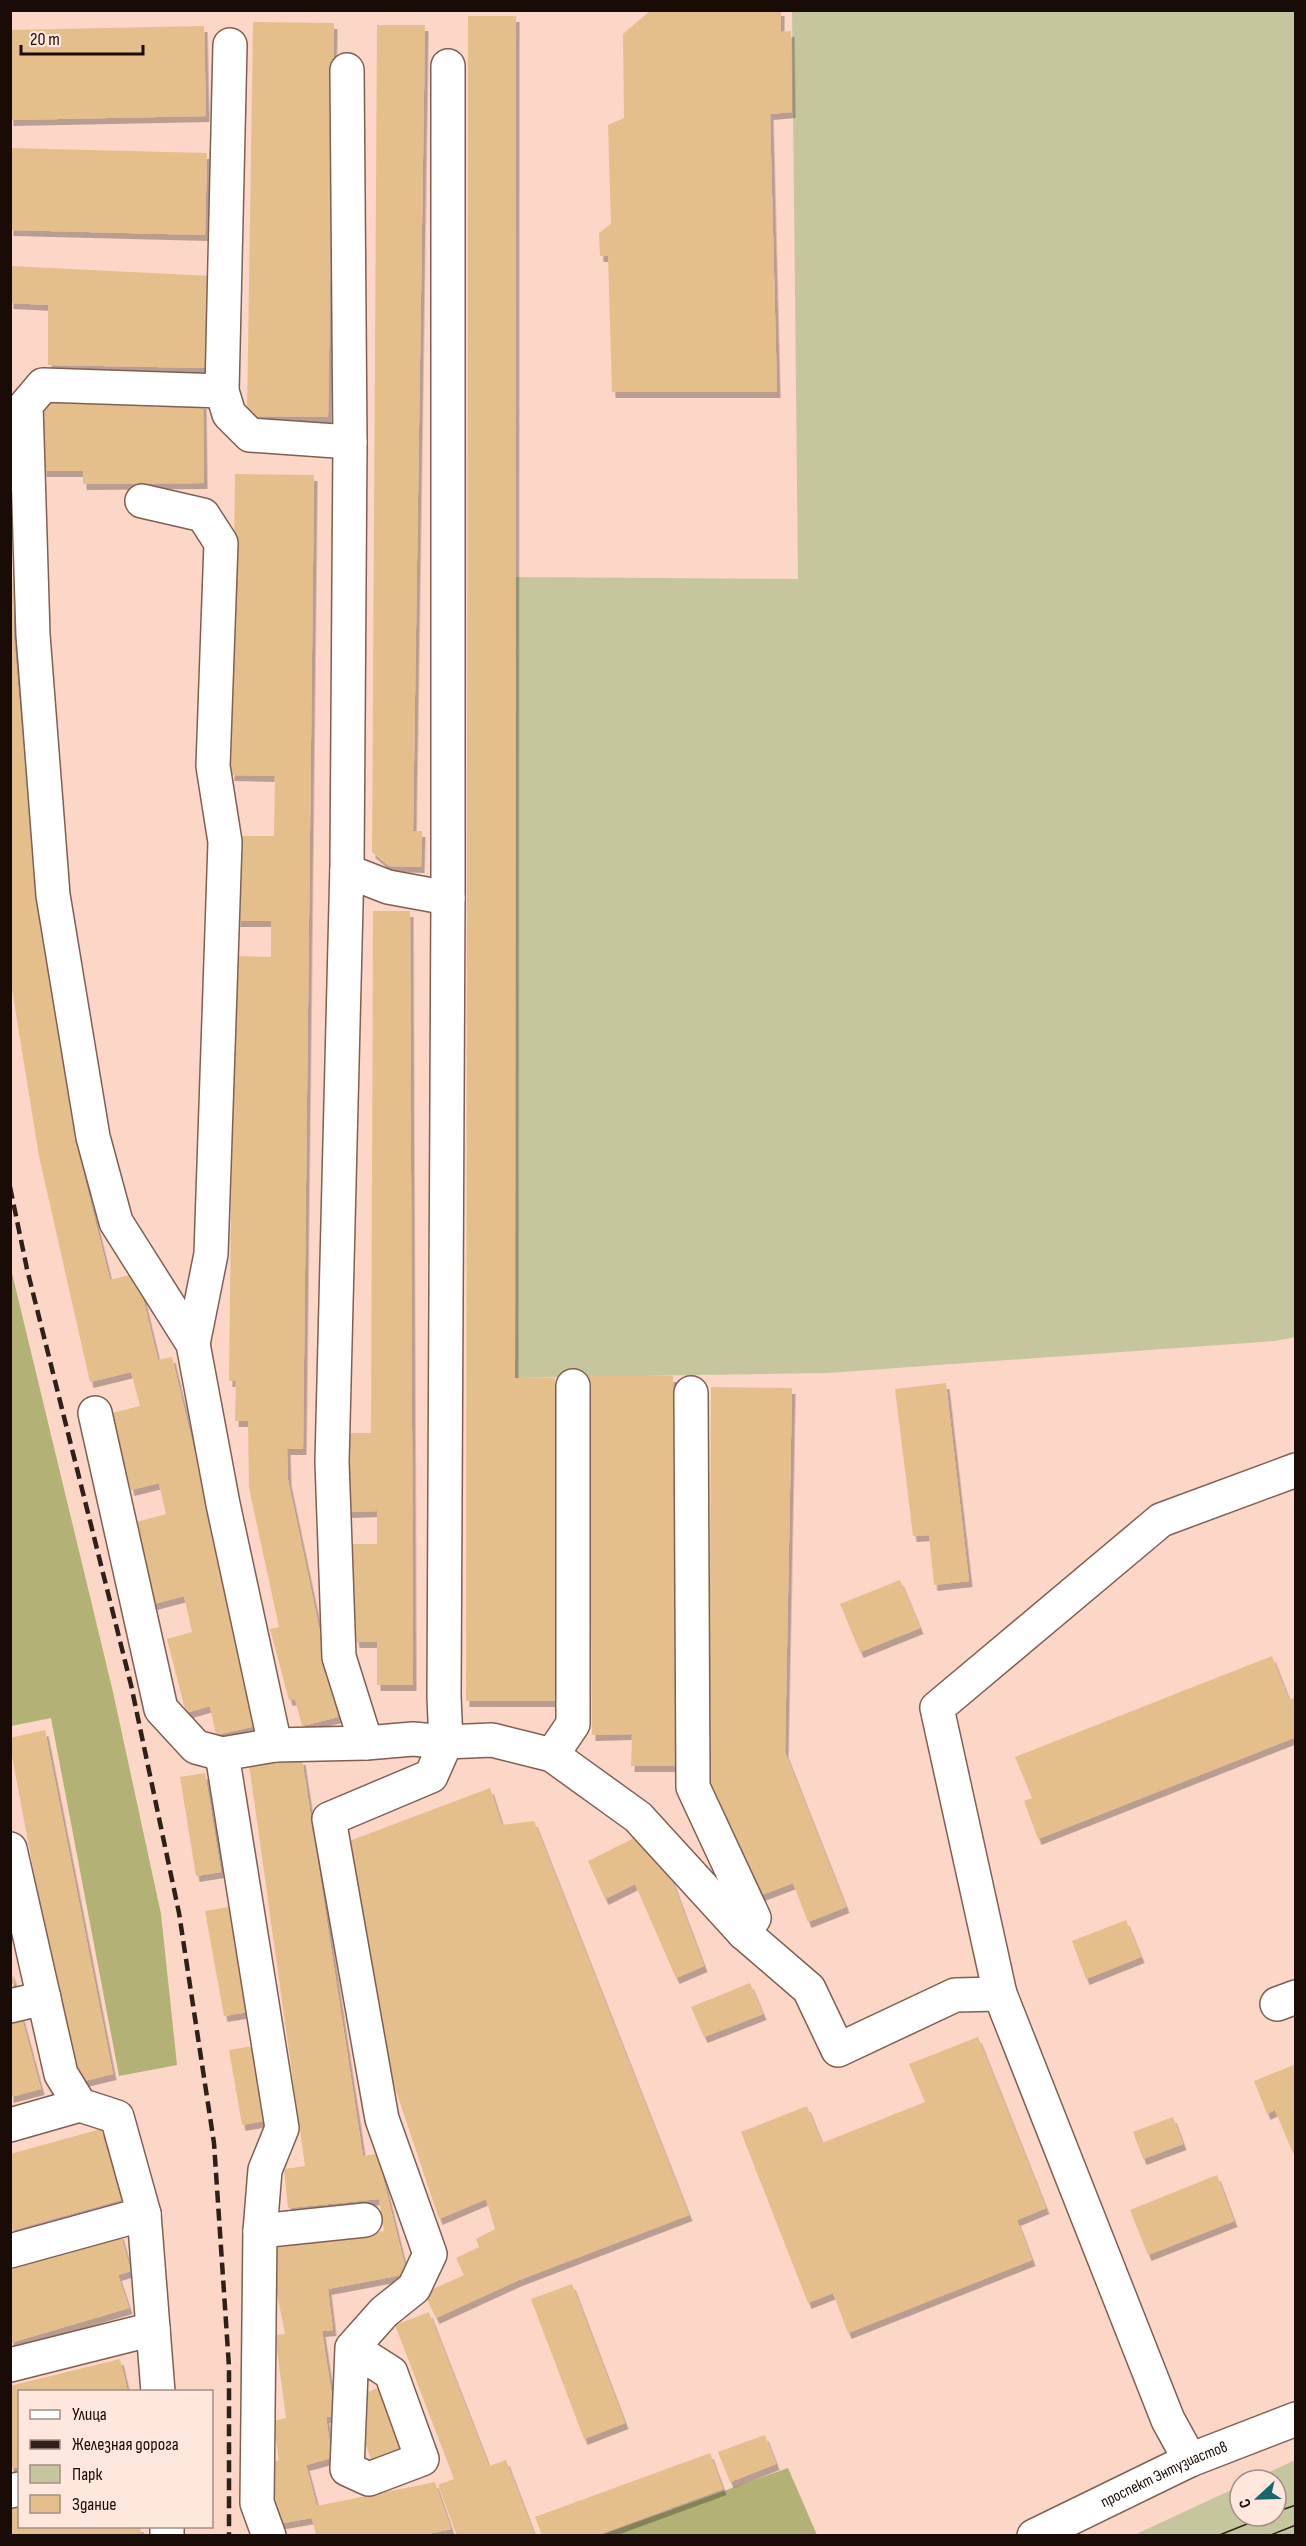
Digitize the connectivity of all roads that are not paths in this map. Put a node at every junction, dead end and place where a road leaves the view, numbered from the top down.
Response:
1 (230, 45) dead end
2 (448, 66) dead end
3 (347, 70) dead end
4 (222, 391) junction
5 (350, 442) junction
6 (142, 501) dead end
7 (347, 871) junction
8 (448, 898) junction
9 (193, 1344) junction
10 (573, 1386) dead end
11 (691, 1393) dead end
12 (95, 1413) dead end
13 (1296, 1470) edge
14 (446, 1742) junction
15 (366, 1743) junction
16 (275, 1745) junction
17 (222, 1754) junction
18 (552, 1755) junction
19 (10, 1849) edge
20 (15, 1888) edge
21 (744, 1933) junction
22 (1000, 1994) junction
23 (44, 1998) junction
24 (10, 2006) edge
25 (80, 2104) junction
26 (10, 2125) edge
27 (144, 2214) junction
28 (365, 2220) dead end
29 (260, 2231) junction
30 (10, 2250) edge
31 (153, 2330) junction
32 (352, 2348) dead end
33 (10, 2365) edge
34 (158, 2390) edge
35 (1296, 2419) edge
36 (1190, 2460) junction
37 (269, 2535) edge
38 (1034, 2535) edge

1 - 4 main road
2 - 8 main road
3 - 5 main road
4 - 5 main road
4 - 9 main road
5 - 7 main road
6 - 9 main road
7 - 8 main road
7 - 15 main road
8 - 14 main road
9 - 16 main road
10 - 18 main road
11 - 21 main road
12 - 17 main road
13 - 22 main road
14 - 15 main road
14 - 18 main road
14 - 32 main road
15 - 16 main road
16 - 17 main road
17 - 29 main road
18 - 21 main road
19 - 20 main road
20 - 23 main road
21 - 22 main road
22 - 36 main road
23 - 24 main road
23 - 25 main road
25 - 26 main road
25 - 27 main road
27 - 30 main road
27 - 31 main road
28 - 29 main road
29 - 37 main road
31 - 33 main road
31 - 34 main road
35 - 36 main road, проспект Энтузиастов
36 - 38 main road, проспект Энтузиастов

